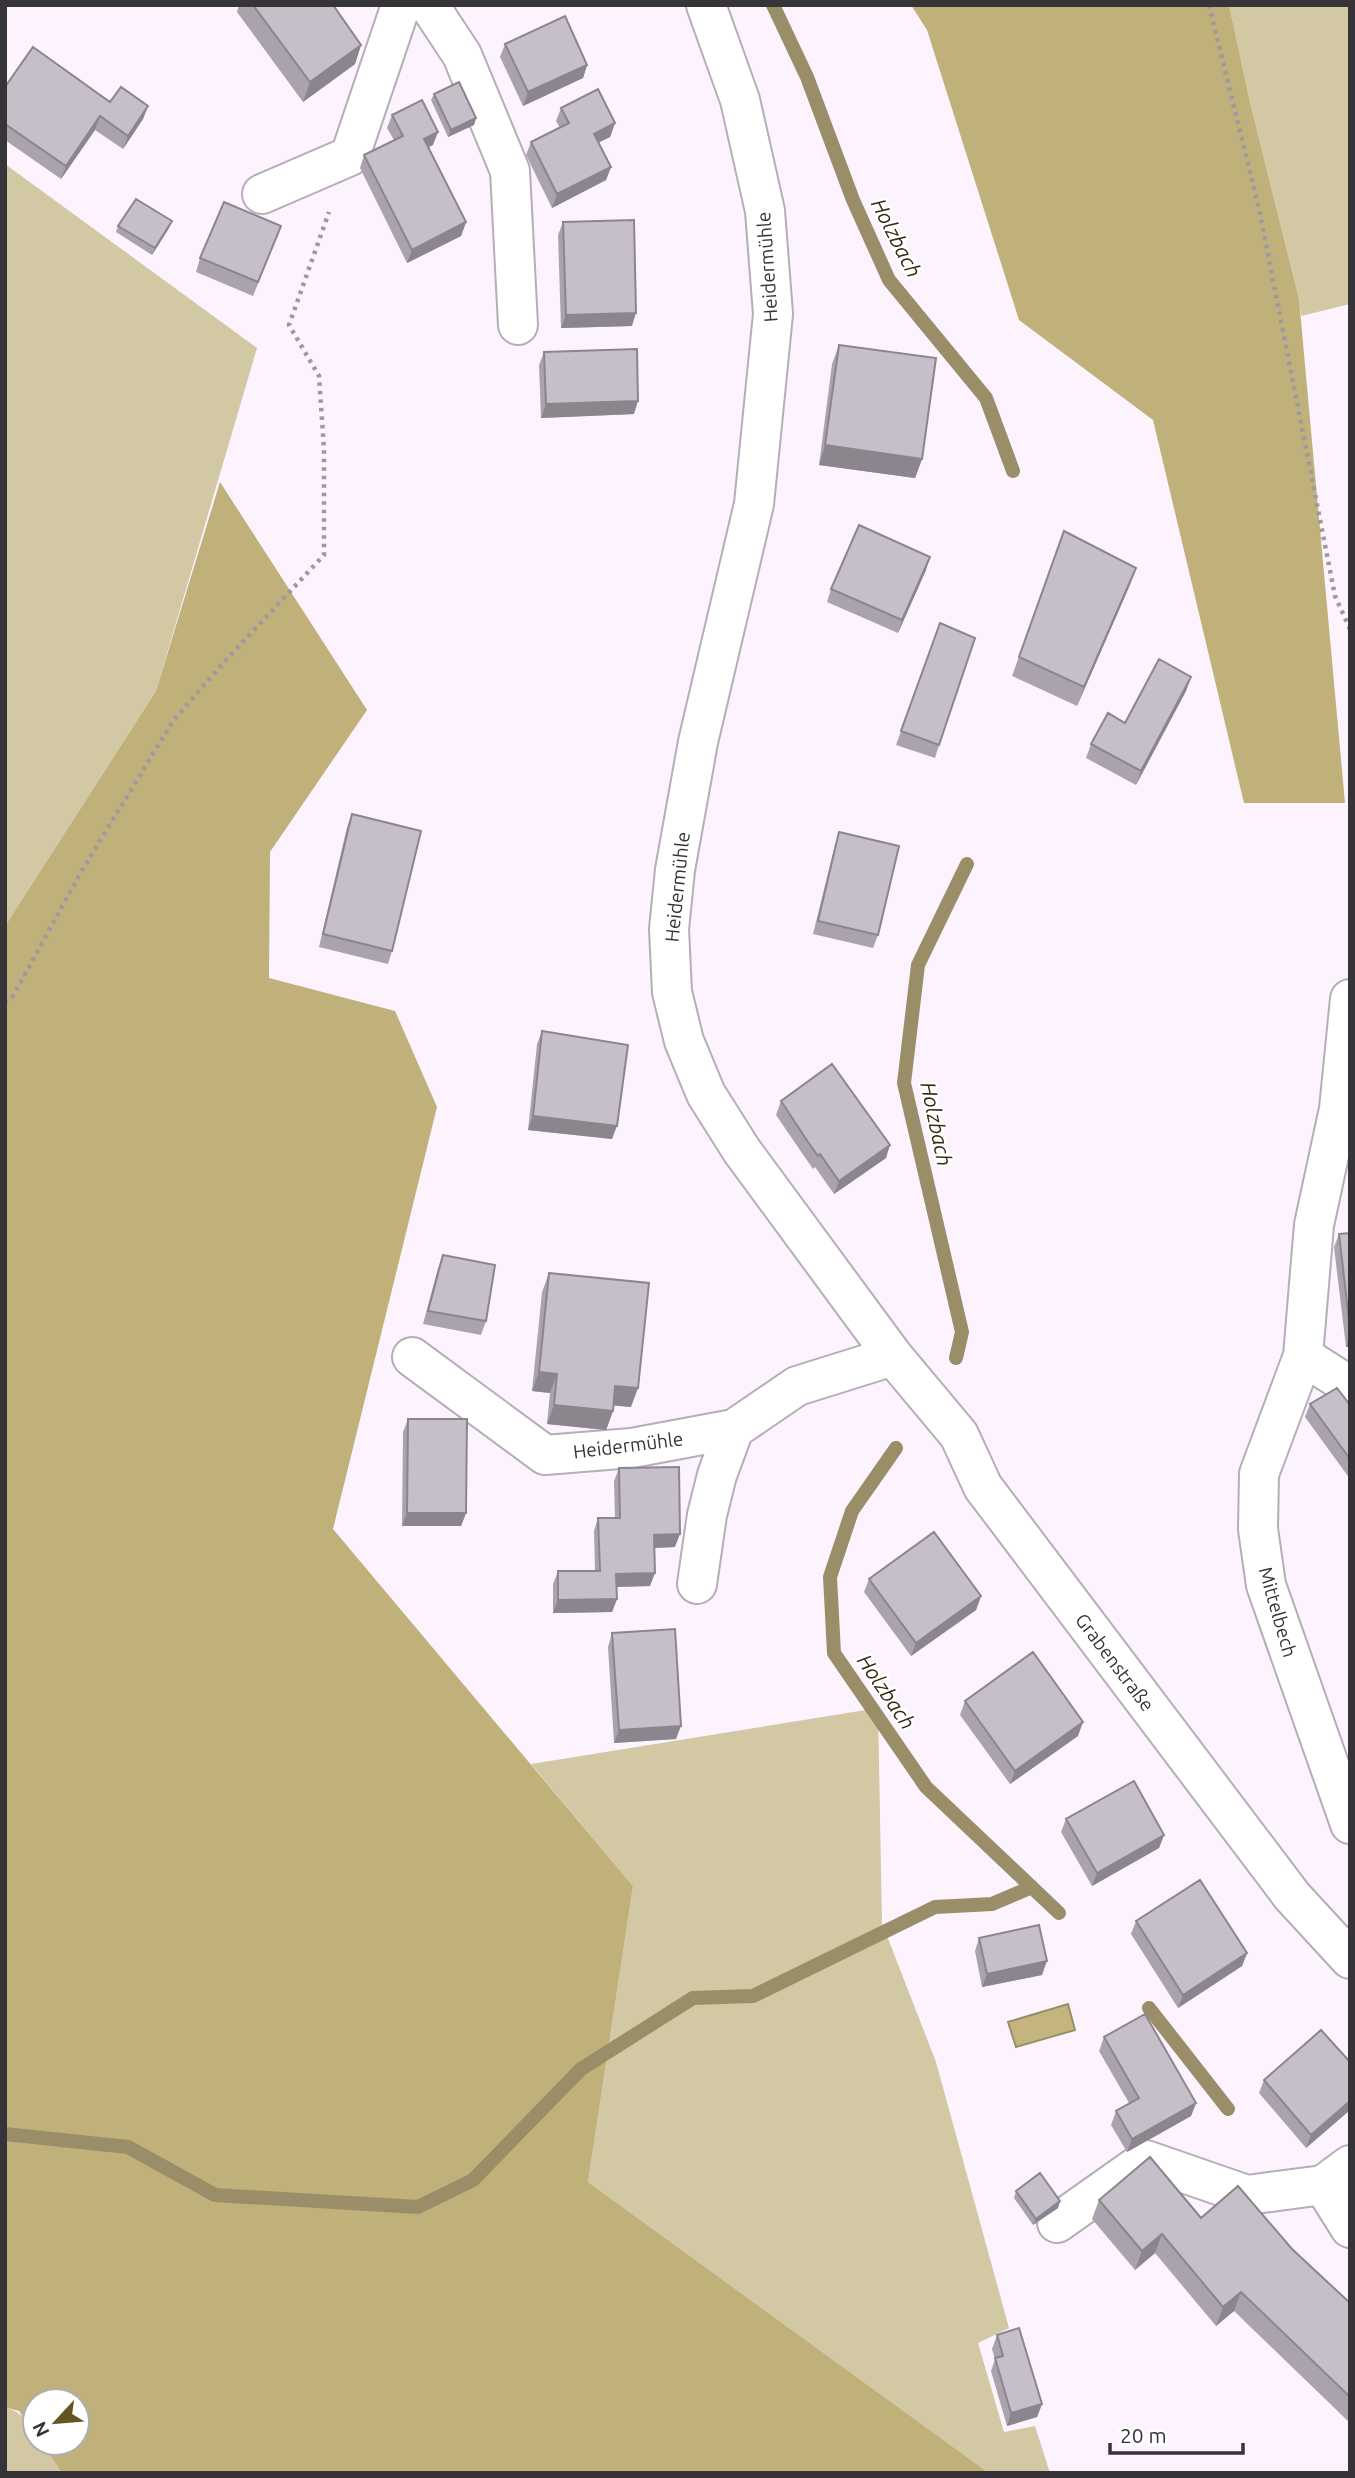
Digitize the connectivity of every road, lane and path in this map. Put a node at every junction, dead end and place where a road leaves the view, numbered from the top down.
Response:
1 (401, 5) edge
2 (429, 5) edge
3 (706, 5) edge
4 (1209, 5) edge
5 (262, 194) dead end
6 (307, 269) dead end
7 (518, 325) dead end
8 (1350, 629) edge
9 (1350, 999) edge
10 (5, 1003) edge
11 (1344, 1109) edge
12 (893, 1356) junction
13 (1303, 1356) junction
14 (411, 1357) dead end
15 (1350, 1386) edge
16 (734, 1429) junction
17 (697, 1584) dead end
18 (1350, 1824) edge
19 (1350, 1959) edge
20 (1337, 2175) edge
21 (1057, 2223) dead end
22 (1350, 2228) edge

1 - 5 street
2 - 7 street
3 - 12 street, Heidermühle
4 - 8 path
6 - 10 path
9 - 11 street, Mittelbech
11 - 13 street, Mittelbech
12 - 16 street, Heidermühle
12 - 19 street, Grabenstraße
13 - 15 street
13 - 18 street, Mittelbech
14 - 16 street, Heidermühle
16 - 17 street
20 - 21 street
20 - 22 street

